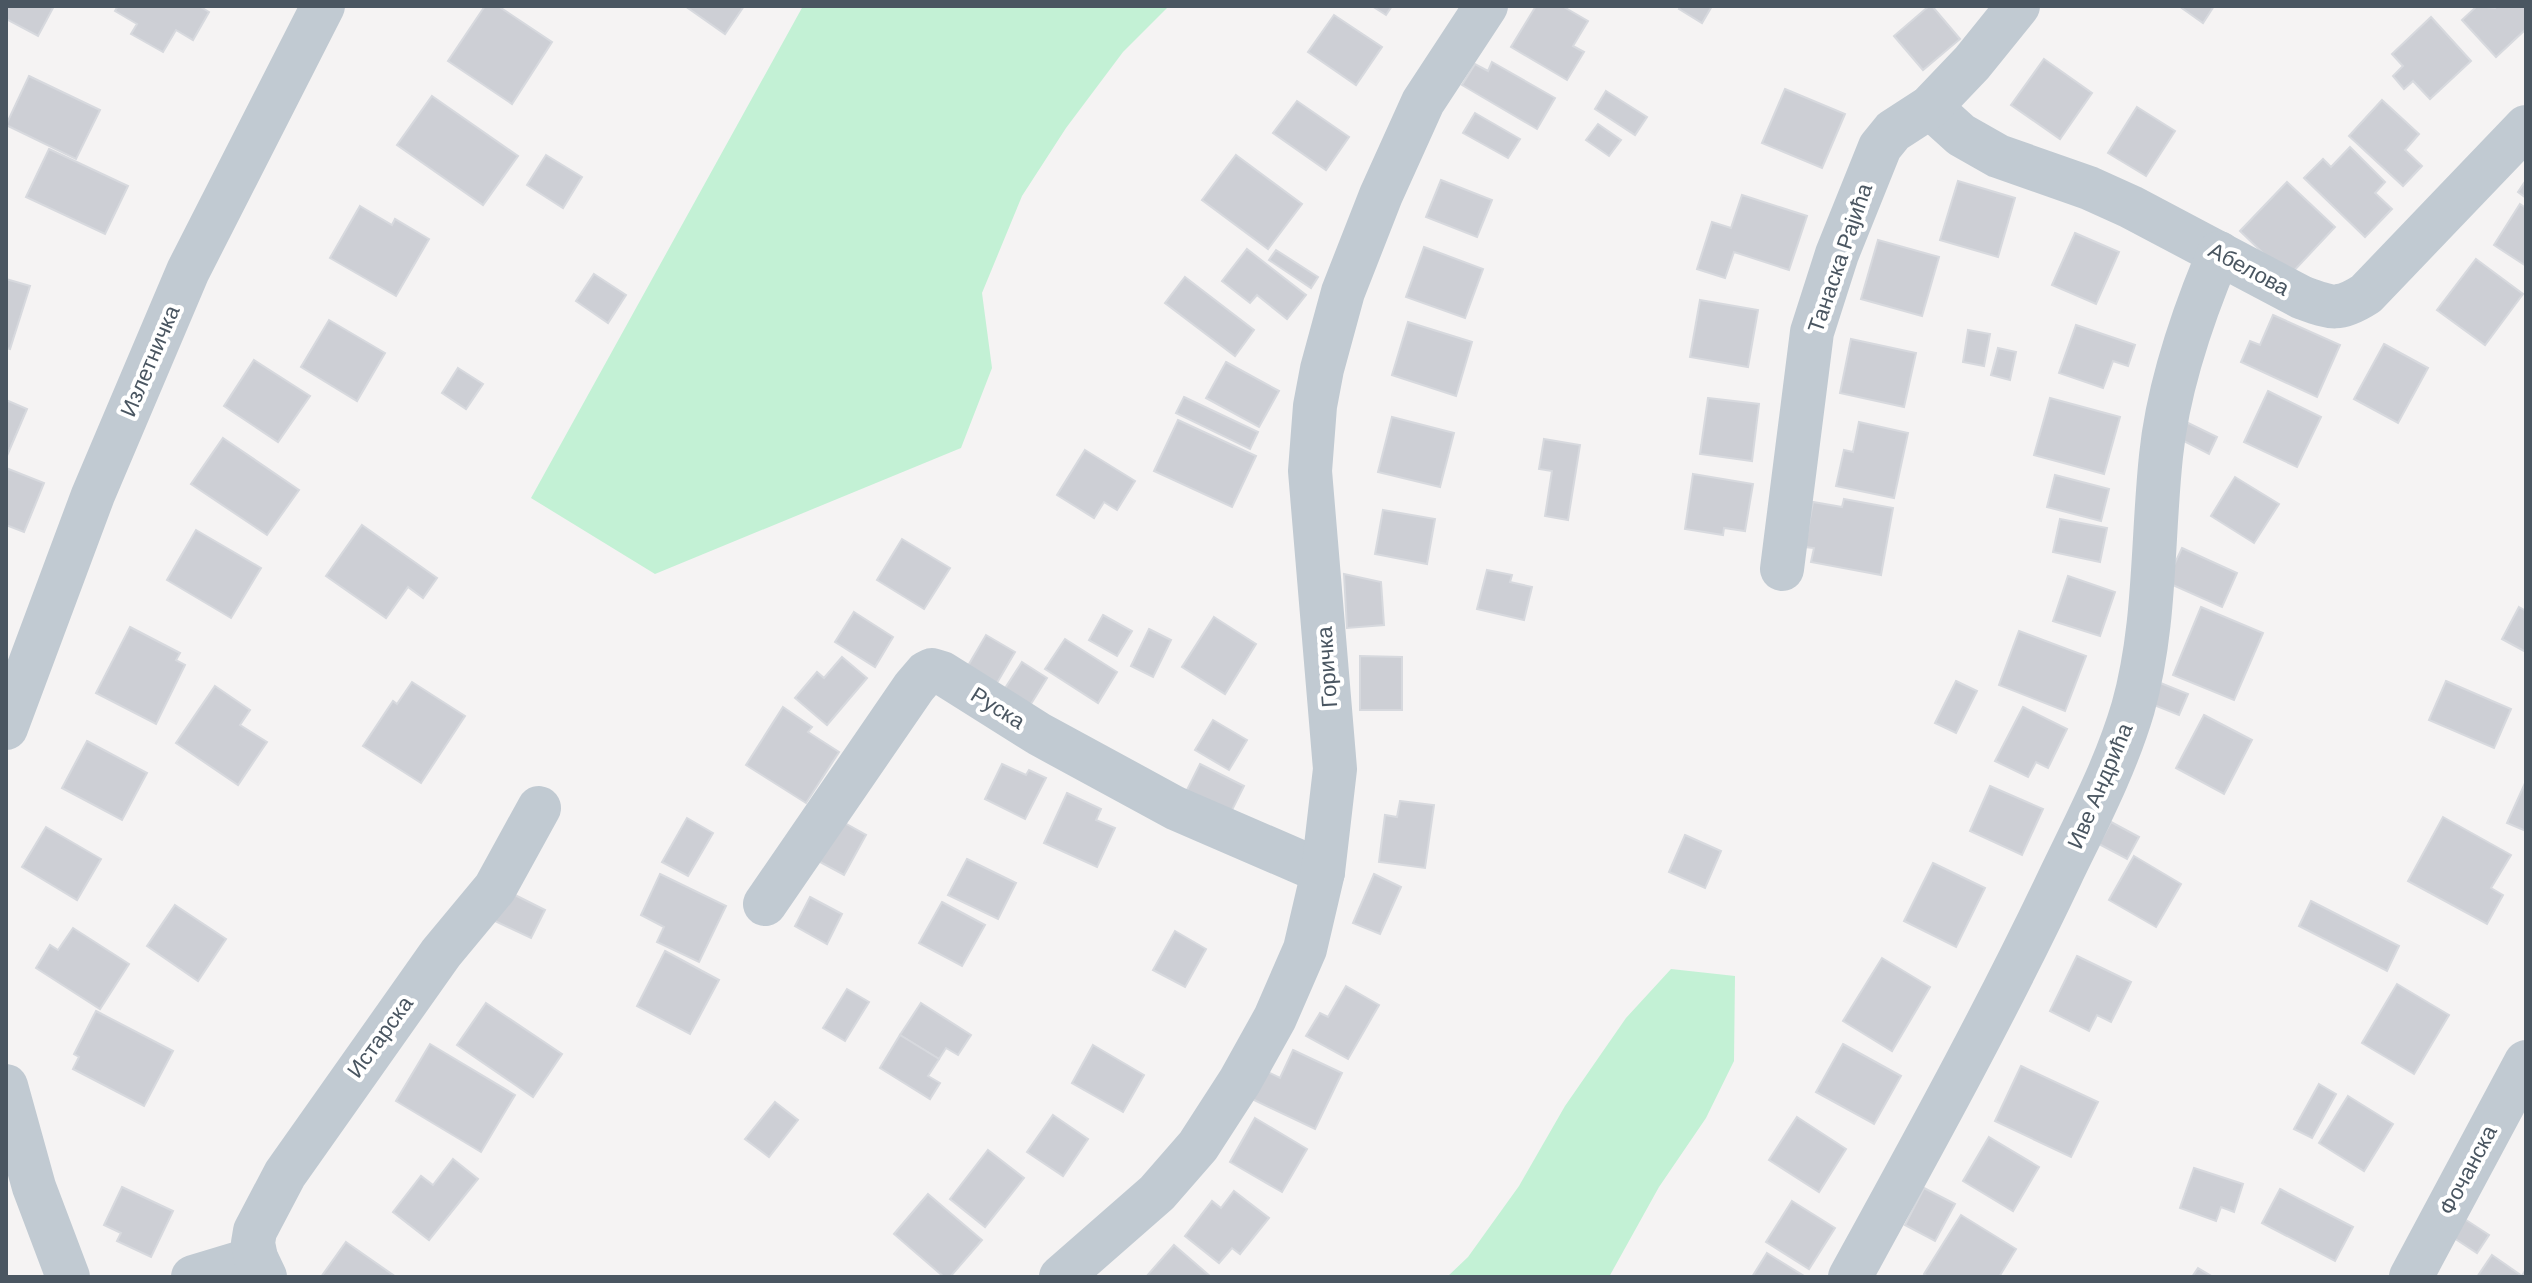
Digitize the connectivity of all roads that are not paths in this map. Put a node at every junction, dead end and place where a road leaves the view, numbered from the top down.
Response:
1 (323, 6) edge
2 (1486, 6) edge
3 (2018, 6) edge
4 (1930, 107) junction
5 (2526, 127) edge
6 (2219, 253) junction
7 (1782, 569) dead end
8 (6, 728) edge
9 (539, 808) dead end
10 (1323, 872) junction
11 (765, 904) dead end
12 (2526, 1062) edge
13 (6, 1086) edge
14 (20, 1194) edge
15 (260, 1268) edge
16 (68, 1277) edge
17 (193, 1277) edge
18 (1061, 1277) edge
19 (1850, 1277) edge
20 (2411, 1277) edge

1 - 8 street, Излетничка
2 - 10 street, Горичка
3 - 4 street, Танаска Рајића
4 - 6 street, Абелова
4 - 7 street, Танаска Рајића
5 - 6 street, Абелова
6 - 19 street, Иве Андрића
9 - 15 street, Истарска
10 - 11 street, Руска
10 - 18 street, Горичка
12 - 20 street, Фочанска
13 - 14 street
14 - 16 street
15 - 17 street

